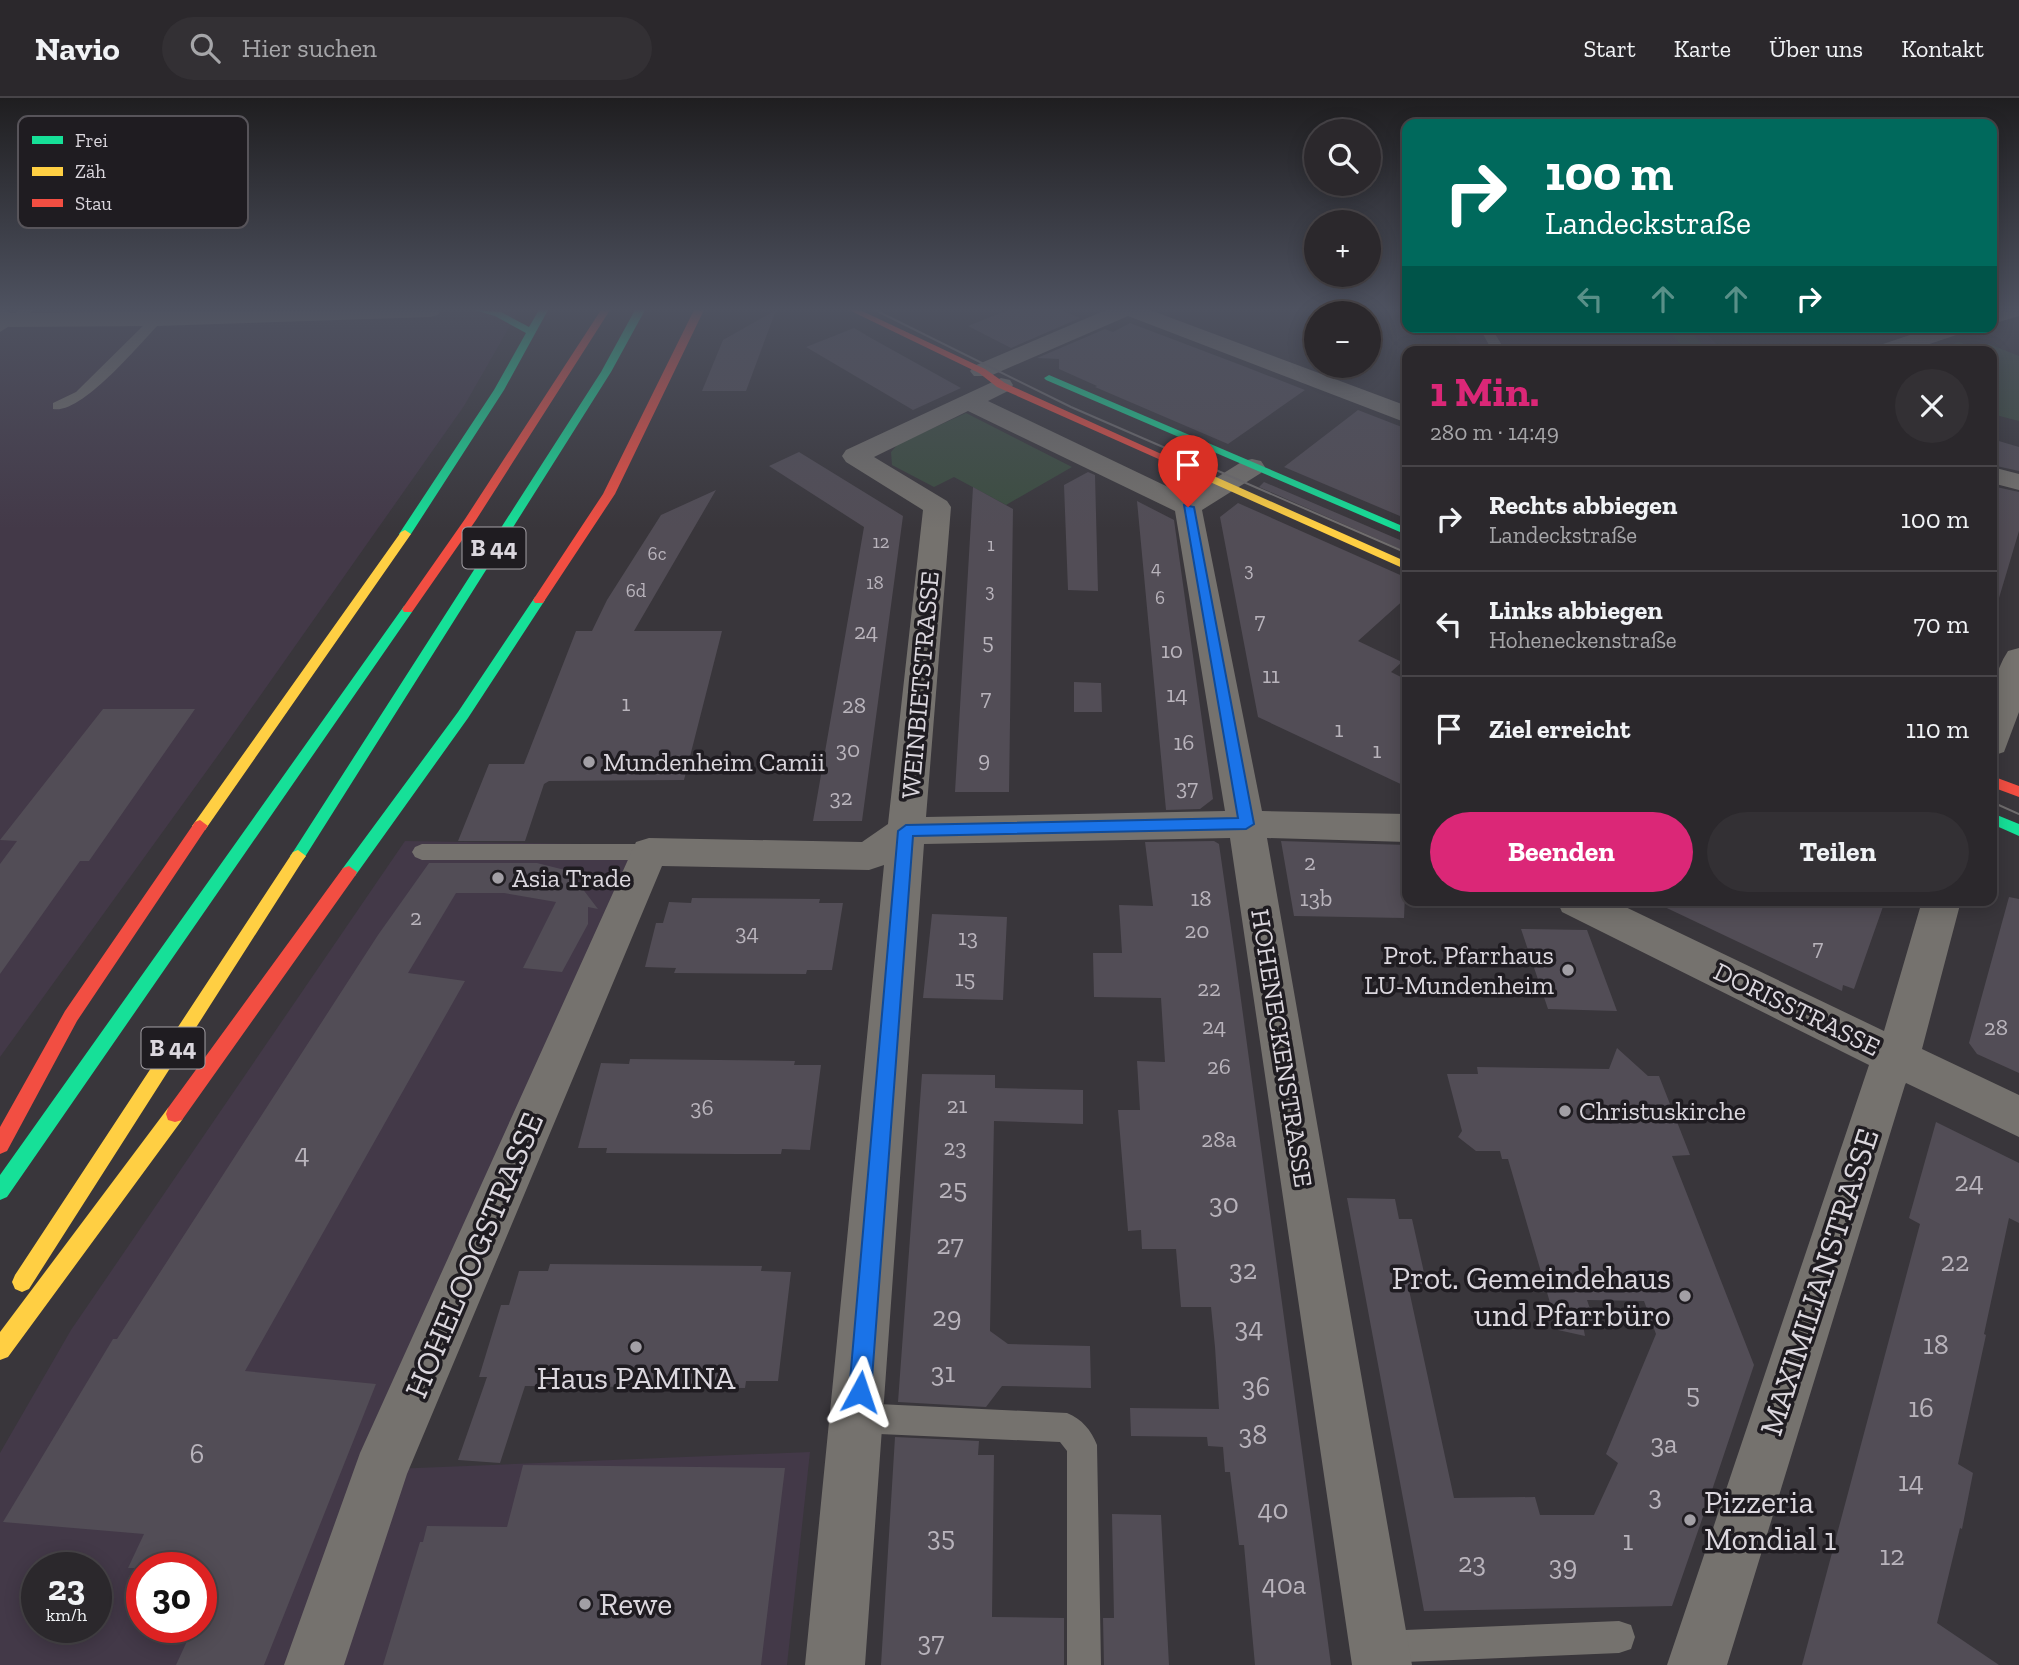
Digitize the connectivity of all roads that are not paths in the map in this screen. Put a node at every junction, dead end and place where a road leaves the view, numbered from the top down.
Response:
1 (93, 383) edge
2 (503, 383) edge
3 (558, 383) edge
4 (599, 383) edge
5 (663, 383) edge
6 (982, 383) edge
7 (1020, 383) edge
8 (1020, 383) edge
9 (1020, 383) edge
10 (1324, 383) edge
11 (58, 406) dead end
12 (1402, 413) edge
13 (1997, 476) edge
14 (2019, 482) edge
15 (1221, 486) junction
16 (1402, 531) edge
17 (1402, 564) edge
18 (2019, 658) edge
19 (1997, 728) edge
20 (1997, 783) edge
21 (2019, 792) edge
22 (1997, 820) edge
23 (1246, 824) junction
24 (1402, 828) edge
25 (2019, 830) edge
26 (906, 831) junction
27 (422, 852) dead end
28 (649, 852) junction
29 (1586, 906) edge
30 (1941, 906) edge
31 (1898, 1059) junction
32 (2019, 1117) edge
33 (0, 1145) edge
34 (0, 1191) edge
35 (15, 1293) dead end
36 (0, 1349) edge
37 (858, 1418) junction
38 (1619, 1637) dead end
39 (1381, 1656) edge
40 (314, 1665) edge
41 (835, 1665) edge
42 (1084, 1665) edge
43 (1697, 1665) edge

1 - 11 lane
2 - 33 main road
3 - 34 main road, B 44
4 - 35 main road, B 44
5 - 36 main road
6 - 26 street, WEINBIETSTRASSE
7 - 15 street
8 - 15 main road
9 - 15 main road
10 - 12 street
13 - 14 street
15 - 16 main road
15 - 17 main road
15 - 23 street, HOHENECKENSTRASSE
18 - 19 street
20 - 21 main road
22 - 25 main road
23 - 24 street
23 - 26 street
23 - 39 street, HOHENECKENSTRASSE
26 - 28 street
26 - 37 street, WEINBIETSTRASSE
27 - 28 lane
28 - 40 street, HOHELOOGSTRASSE
29 - 31 street, DORISSTRASSE
30 - 31 street, MAXIMILIANSTRASSE
31 - 32 street, DORISSTRASSE
31 - 43 street, MAXIMILIANSTRASSE
37 - 41 street, WEINBIETSTRASSE
37 - 42 lane
38 - 39 lane

